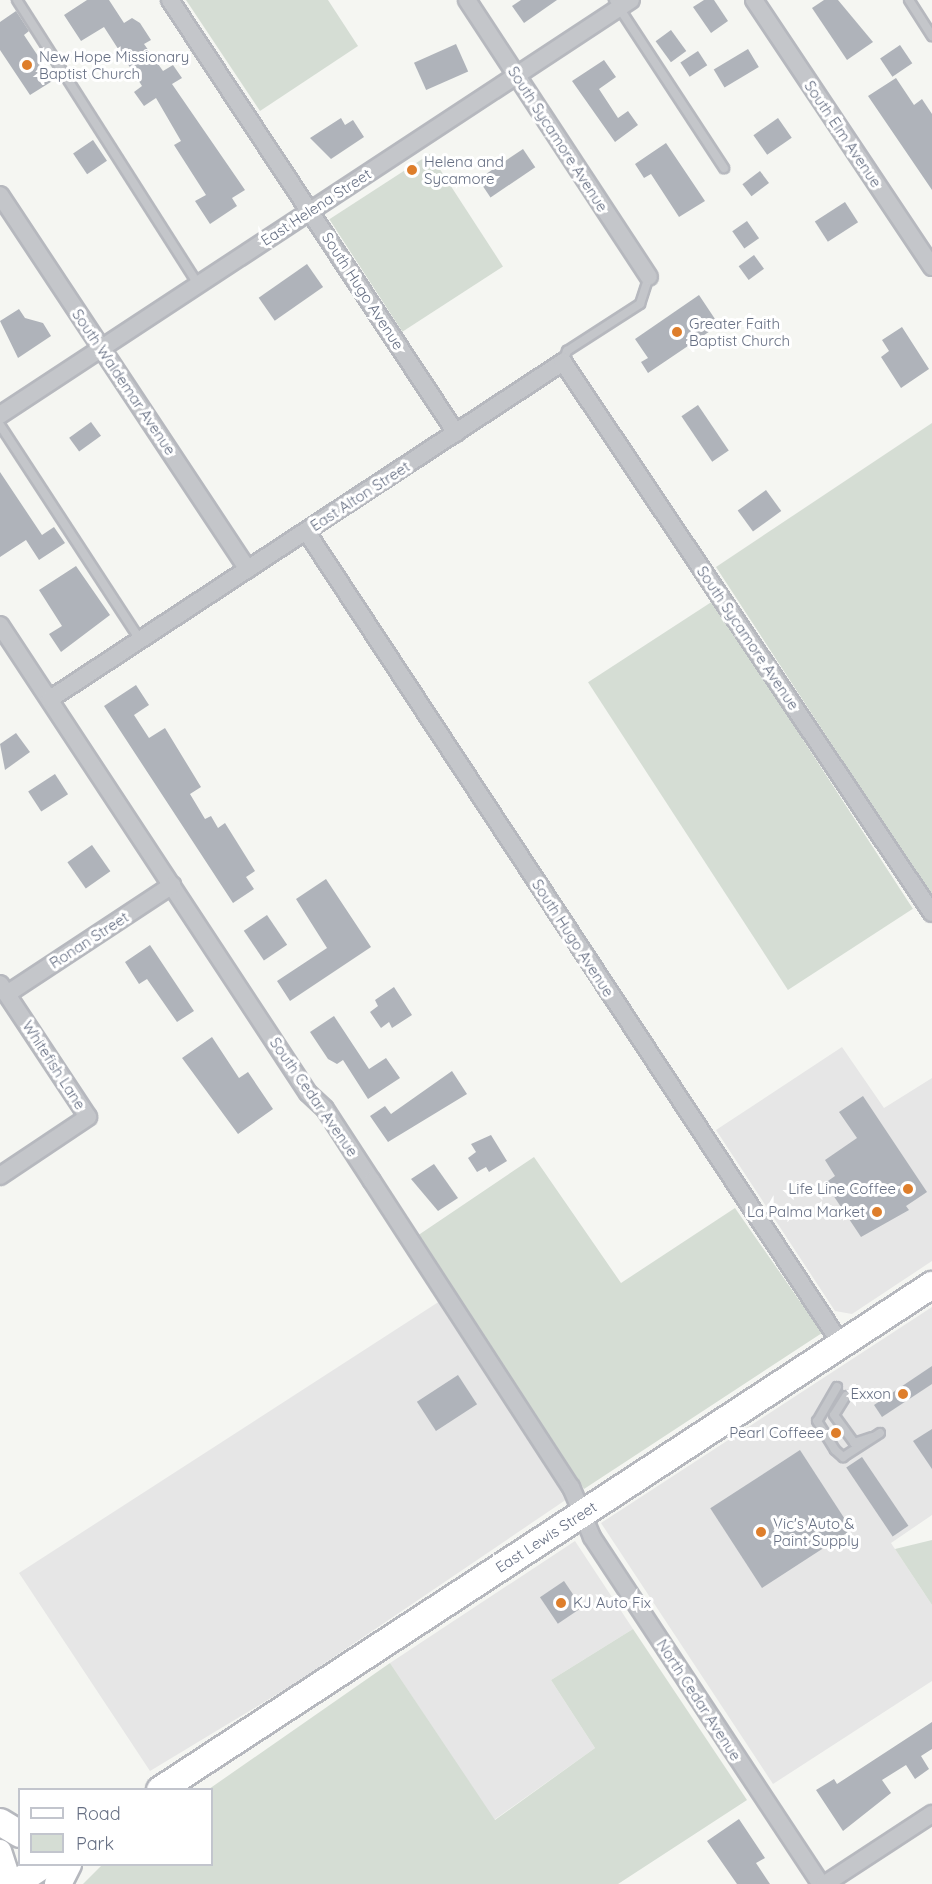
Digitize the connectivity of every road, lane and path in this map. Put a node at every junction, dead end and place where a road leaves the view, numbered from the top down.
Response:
1 (17, 0) edge
2 (170, 0) edge
3 (466, 0) edge
4 (754, 0) edge
5 (909, 0) edge
6 (622, 3) edge
7 (932, 36) edge
8 (516, 75) junction
9 (724, 168) dead end
10 (0, 195) edge
11 (310, 211) junction
12 (930, 260) edge
13 (649, 278) joint
14 (198, 284) junction
15 (101, 348) junction
16 (563, 362) junction
17 (0, 415) edge
18 (0, 425) edge
19 (456, 433) junction
20 (306, 531) junction
21 (248, 569) junction
22 (0, 625) edge
23 (140, 640) junction
24 (50, 699) junction
25 (172, 885) junction
26 (932, 914) edge
27 (3, 989) edge
28 (0, 1176) edge
29 (932, 1285) edge
30 (841, 1344) junction
31 (837, 1387) dead end
32 (846, 1396) dead end
33 (582, 1513) junction
34 (163, 1788) edge
35 (932, 1814) edge
36 (0, 1822) edge
37 (18, 1833) edge
38 (0, 1851) edge
39 (42, 1866) edge
40 (67, 1866) edge
41 (13, 1884) edge
42 (58, 1884) edge
43 (823, 1884) edge

1 - 14 lane
2 - 11 street, South Hugo Avenue
3 - 8 street, South Sycamore Avenue
4 - 12 street, South Elm Avenue
5 - 7 lane
6 - 8 street, East Helena Street
6 - 9 lane
8 - 11 street, East Helena Street
8 - 13 street, South Sycamore Avenue
10 - 15 street, South Waldemar Avenue
11 - 14 street, East Helena Street
11 - 19 street, South Hugo Avenue
13 - 16 lane, East Alton Street
14 - 15 street, East Helena Street
15 - 17 street, East Helena Street
15 - 21 street, South Waldemar Avenue
16 - 19 street, East Alton Street
16 - 26 street, South Sycamore Avenue
18 - 23 lane
19 - 20 street, East Alton Street
20 - 21 street, East Alton Street
20 - 30 street, South Hugo Avenue
21 - 23 street, East Alton Street
22 - 24 street, South Cedar Avenue
23 - 24 street, East Alton Street
24 - 25 street, South Cedar Avenue
25 - 27 street, Ronan Street
25 - 33 street, South Cedar Avenue
27 - 28 street, Whitefish Lane
29 - 30 main road, East Lewis Street
30 - 33 main road, East Lewis Street
31 - 32 lane
33 - 34 main road, East Lewis Street
33 - 43 street, North Cedar Avenue
35 - 43 street
36 - 37 main road
38 - 41 main road
39 - 41 main road
40 - 42 main road

